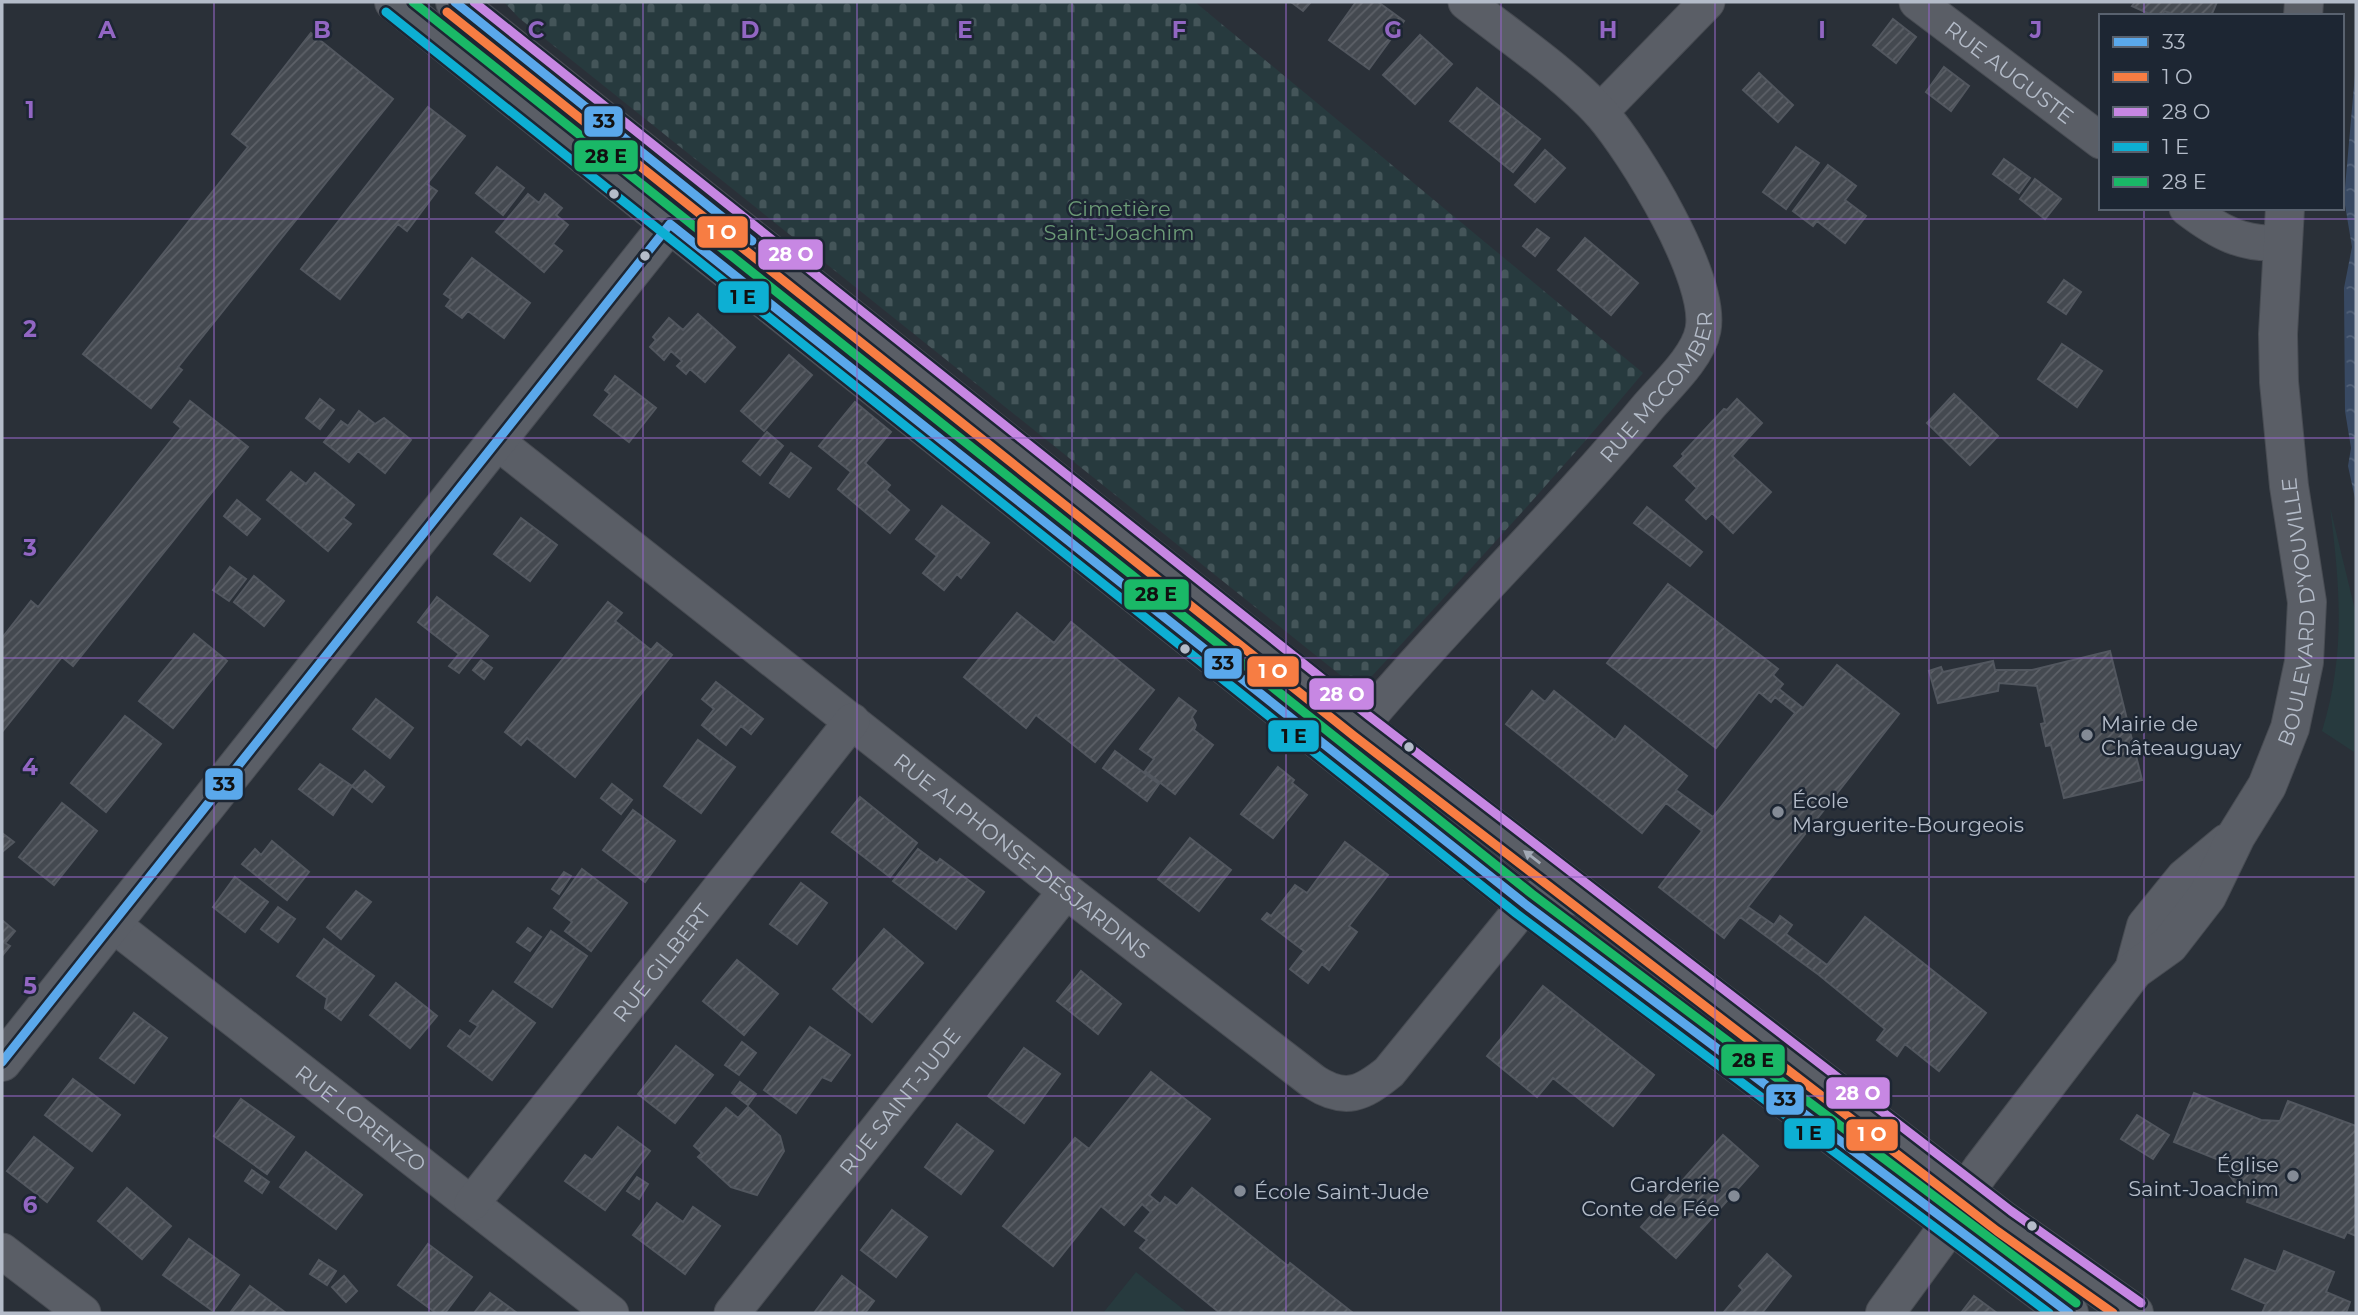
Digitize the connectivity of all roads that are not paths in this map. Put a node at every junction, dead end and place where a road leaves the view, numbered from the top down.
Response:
1 (394, 2) edge
2 (455, 2) edge
3 (1466, 2) edge
4 (1707, 2) edge
5 (1917, 2) edge
6 (1600, 112) junction
7 (2099, 139) edge
8 (693, 194) junction
9 (2190, 210) edge
10 (670, 224) junction
11 (2284, 225) edge
12 (496, 441) junction
13 (852, 721) junction
14 (1361, 726) junction
15 (1066, 891) junction
16 (1586, 899) junction
17 (1525, 904) junction
18 (111, 923) junction
19 (2, 1062) edge
20 (472, 1203) junction
21 (1950, 1208) junction
22 (2, 1251) edge
23 (83, 1313) edge
24 (611, 1313) edge
25 (732, 1313) edge
26 (1858, 1313) edge
27 (1885, 1313) edge
28 (2069, 1313) edge
29 (2134, 1313) edge

1 - 10 street
2 - 8 street
3 - 6 street, RUE MCCOMBER
4 - 6 street
5 - 7 street, RUE AUGUSTE
6 - 14 street, RUE MCCOMBER
8 - 10 street
8 - 14 street
9 - 11 street
10 - 12 street
10 - 17 street
11 - 21 street, BOULEVARD D'YOUVILLE
12 - 13 street, RUE ALPHONSE-DESJARDINS
12 - 18 street
13 - 15 street, RUE ALPHONSE-DESJARDINS
13 - 20 street, RUE GILBERT
16 -> 14 street
15 - 17 street, RUE ALPHONSE-DESJARDINS
15 - 25 street, RUE SAINT-JUDE
16 - 17 street
16 - 21 street
17 - 21 street
18 - 19 street
18 - 20 street, RUE LORENZO
20 - 24 street, RUE LORENZO
21 - 26 street
21 - 27 street
21 - 28 street
21 - 29 street
22 - 23 street

